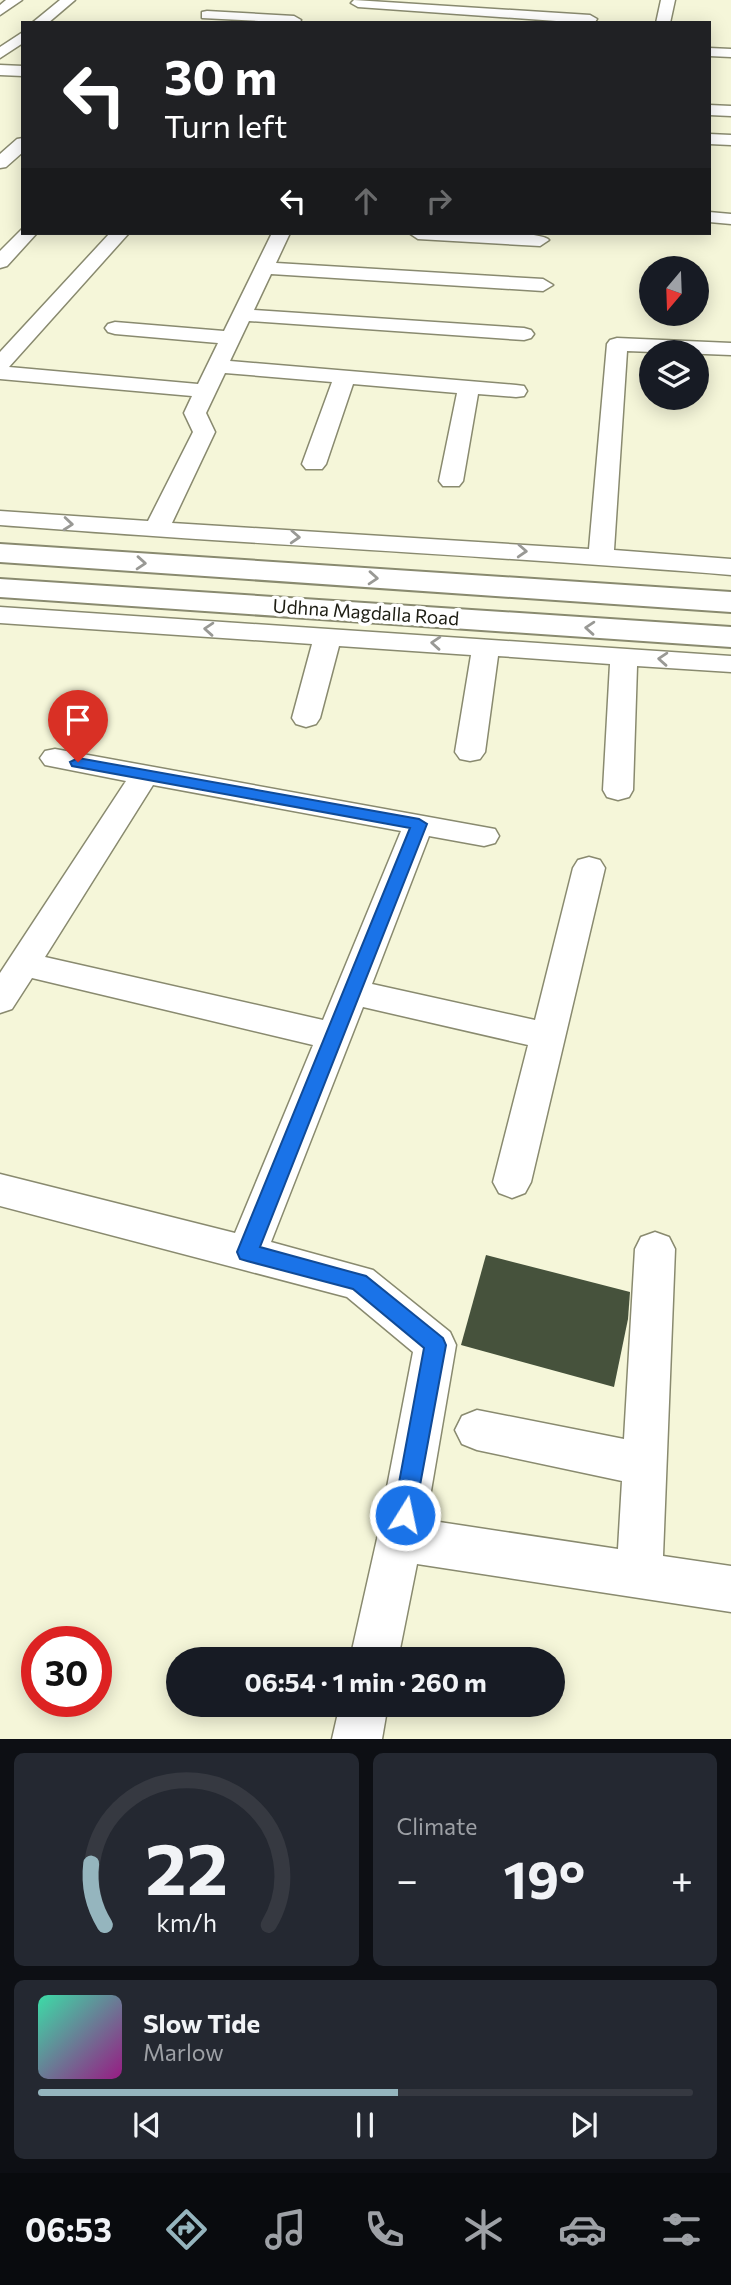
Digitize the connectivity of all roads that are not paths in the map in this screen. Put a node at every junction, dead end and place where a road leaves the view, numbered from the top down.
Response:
1 (15, 0) edge
2 (68, 0) edge
3 (219, 0) edge
4 (595, 0) edge
5 (668, 0) edge
6 (357, 5) edge
7 (464, 5) edge
8 (520, 7) edge
9 (0, 11) edge
10 (205, 19) edge
11 (294, 20) dead end
12 (42, 21) edge
13 (590, 21) edge
14 (663, 21) edge
15 (711, 37) edge
16 (21, 38) edge
17 (731, 38) edge
18 (711, 52) edge
19 (731, 53) edge
20 (0, 54) edge
21 (0, 70) edge
22 (21, 71) edge
23 (711, 110) edge
24 (731, 111) edge
25 (711, 139) edge
26 (731, 140) edge
27 (21, 145) edge
28 (0, 163) edge
29 (711, 217) edge
30 (731, 219) edge
31 (26, 235) edge
32 (118, 235) edge
33 (280, 235) edge
34 (453, 235) edge
35 (540, 240) dead end
36 (0, 262) edge
37 (264, 268) junction
38 (543, 285) dead end
39 (242, 315) junction
40 (115, 328) dead end
41 (524, 334) dead end
42 (231, 338) junction
43 (731, 349) edge
44 (0, 365) edge
45 (218, 366) junction
46 (0, 373) edge
47 (345, 376) junction
48 (469, 387) junction
49 (206, 391) junction
50 (516, 391) dead end
51 (314, 464) dead end
52 (451, 481) dead end
53 (0, 518) edge
54 (156, 531) junction
55 (0, 553) edge
56 (601, 555) junction
57 (731, 567) edge
58 (0, 588) edge
59 (731, 602) edge
60 (0, 615) edge
61 (328, 636) junction
62 (731, 637) edge
63 (486, 647) junction
64 (624, 656) junction
65 (731, 664) edge
66 (306, 718) dead end
67 (470, 752) dead end
68 (55, 758) dead end
69 (145, 775) junction
70 (618, 790) dead end
71 (419, 824) junction
72 (484, 836) dead end
73 (589, 868) dead end
74 (23, 964) junction
75 (352, 992) junction
76 (0, 1000) edge
77 (334, 1036) junction
78 (548, 1036) junction
79 (512, 1182) dead end
80 (0, 1190) edge
81 (655, 1249) dead end
82 (247, 1252) junction
83 (477, 1430) dead end
84 (643, 1464) junction
85 (400, 1539) junction
86 (639, 1576) junction
87 (731, 1589) edge
88 (377, 1647) edge
89 (361, 1717) edge
90 (357, 1739) edge

1 - 9 street
2 - 12 street
3 - 10 street
4 - 13 street
5 - 14 street
6 - 7 street
7 - 8 street
8 - 13 street
10 - 11 street
15 - 17 street
16 - 20 street
18 - 19 street
21 - 22 street
23 - 24 street
25 - 26 street
27 - 28 street
29 - 30 street
31 - 36 street
32 - 44 street
33 - 37 street
34 - 35 street
37 - 38 street
37 - 39 street
39 - 41 street
39 - 42 street
40 - 42 street
42 - 45 street
43 - 56 street
45 - 47 street
45 - 49 street
46 - 49 street
47 - 48 street
47 - 51 street
48 - 50 street
48 - 52 street
49 - 54 street
53 -> 54 street
54 -> 56 street
55 -> 59 main road, Udhna Magdalla Road
56 - 57 street
62 -> 58 main road, Udhna Magdalla Road
61 -> 60 street
63 -> 61 street
61 - 66 street
63 - 64 street
63 - 67 street
65 -> 64 street
64 - 70 street
68 - 69 street
69 - 71 street
69 - 74 street
71 - 72 street
71 - 75 street
73 - 78 street
74 - 76 street
74 - 77 street
75 - 77 street
75 - 78 street
77 - 82 street
78 - 79 street
80 - 82 street
81 - 84 street
82 - 85 street
83 - 84 street
84 - 86 street
85 - 86 street
85 - 88 street
86 - 87 street
89 - 90 street

